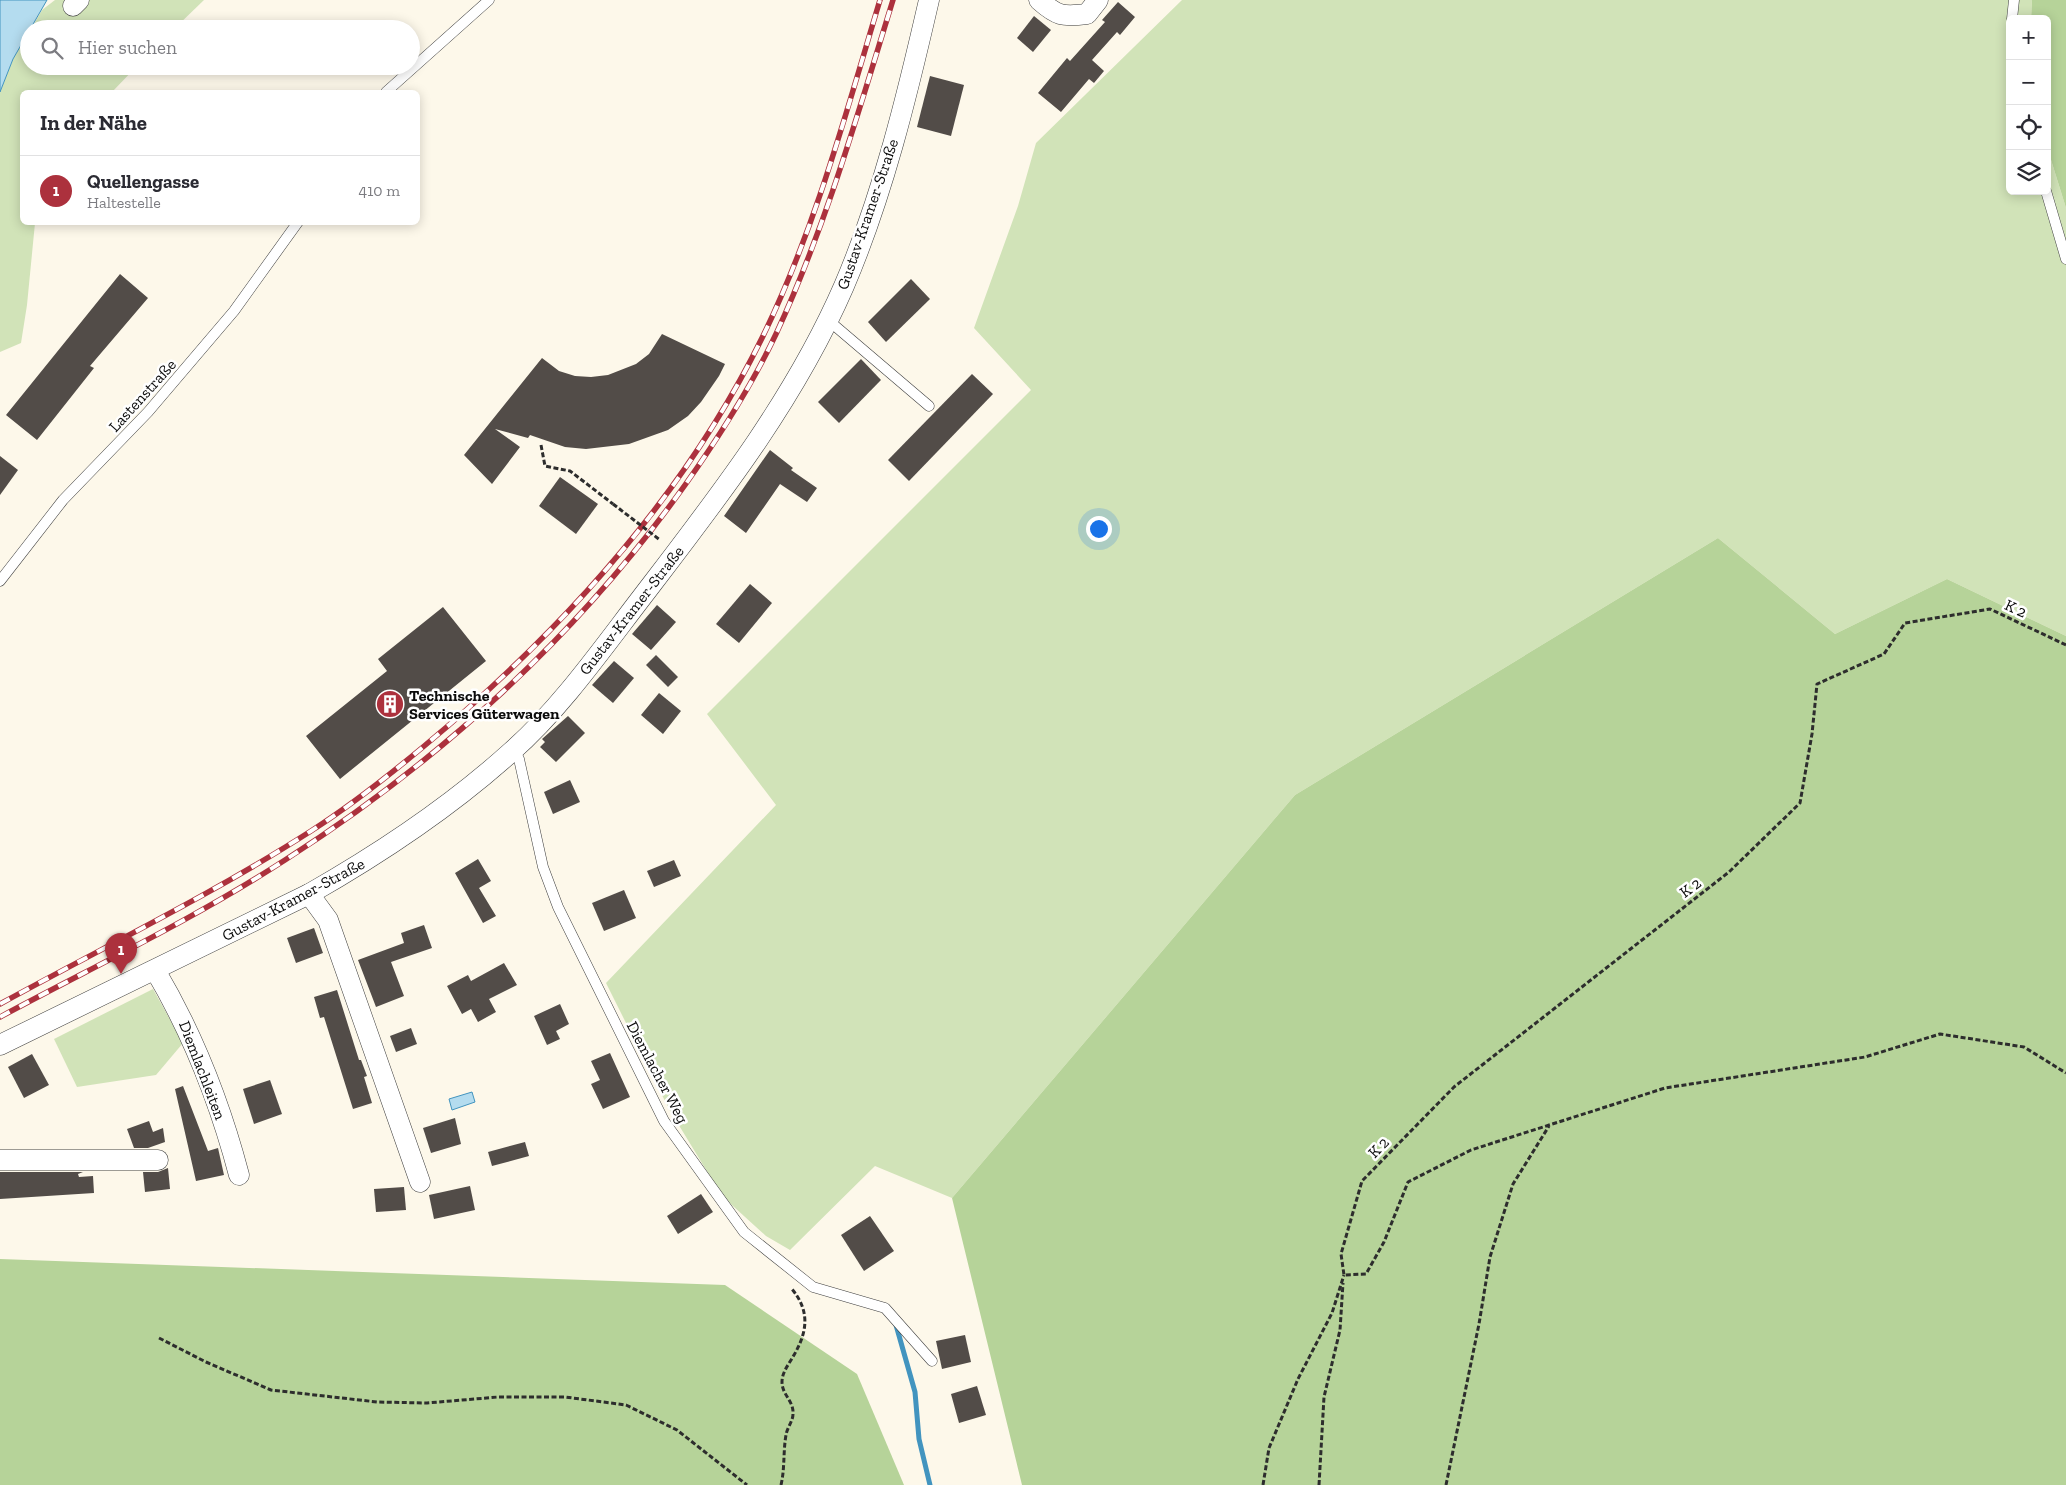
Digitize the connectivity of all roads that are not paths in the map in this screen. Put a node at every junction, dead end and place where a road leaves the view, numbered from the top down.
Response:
1 (489, 0) edge
2 (929, 0) edge
3 (1038, 0) edge
4 (1098, 0) edge
5 (2014, 0) edge
6 (2012, 15) edge
7 (420, 62) edge
8 (405, 75) edge
9 (388, 90) edge
10 (2047, 195) edge
11 (296, 225) edge
12 (2066, 259) edge
13 (828, 320) junction
14 (929, 406) dead end
15 (0, 581) edge
16 (514, 750) junction
17 (309, 894) junction
18 (155, 970) junction
19 (0, 1045) edge
20 (0, 1160) edge
21 (158, 1160) dead end
22 (239, 1175) dead end
23 (420, 1182) dead end
24 (932, 1361) dead end

1 - 7 lane
2 - 13 street, Gustav-Kramer-Straße
3 - 4 street
5 - 6 lane
8 - 9 lane
10 - 12 lane
11 - 15 lane, Lastenstraße
13 - 14 lane
13 - 16 street, Gustav-Kramer-Straße
16 - 17 street, Gustav-Kramer-Straße
16 - 24 lane, Diemlacher Weg
17 - 18 street, Gustav-Kramer-Straße
17 - 23 street
18 - 19 street, Gustav-Kramer-Straße
18 - 22 street, Diemlachleiten
20 - 21 street

